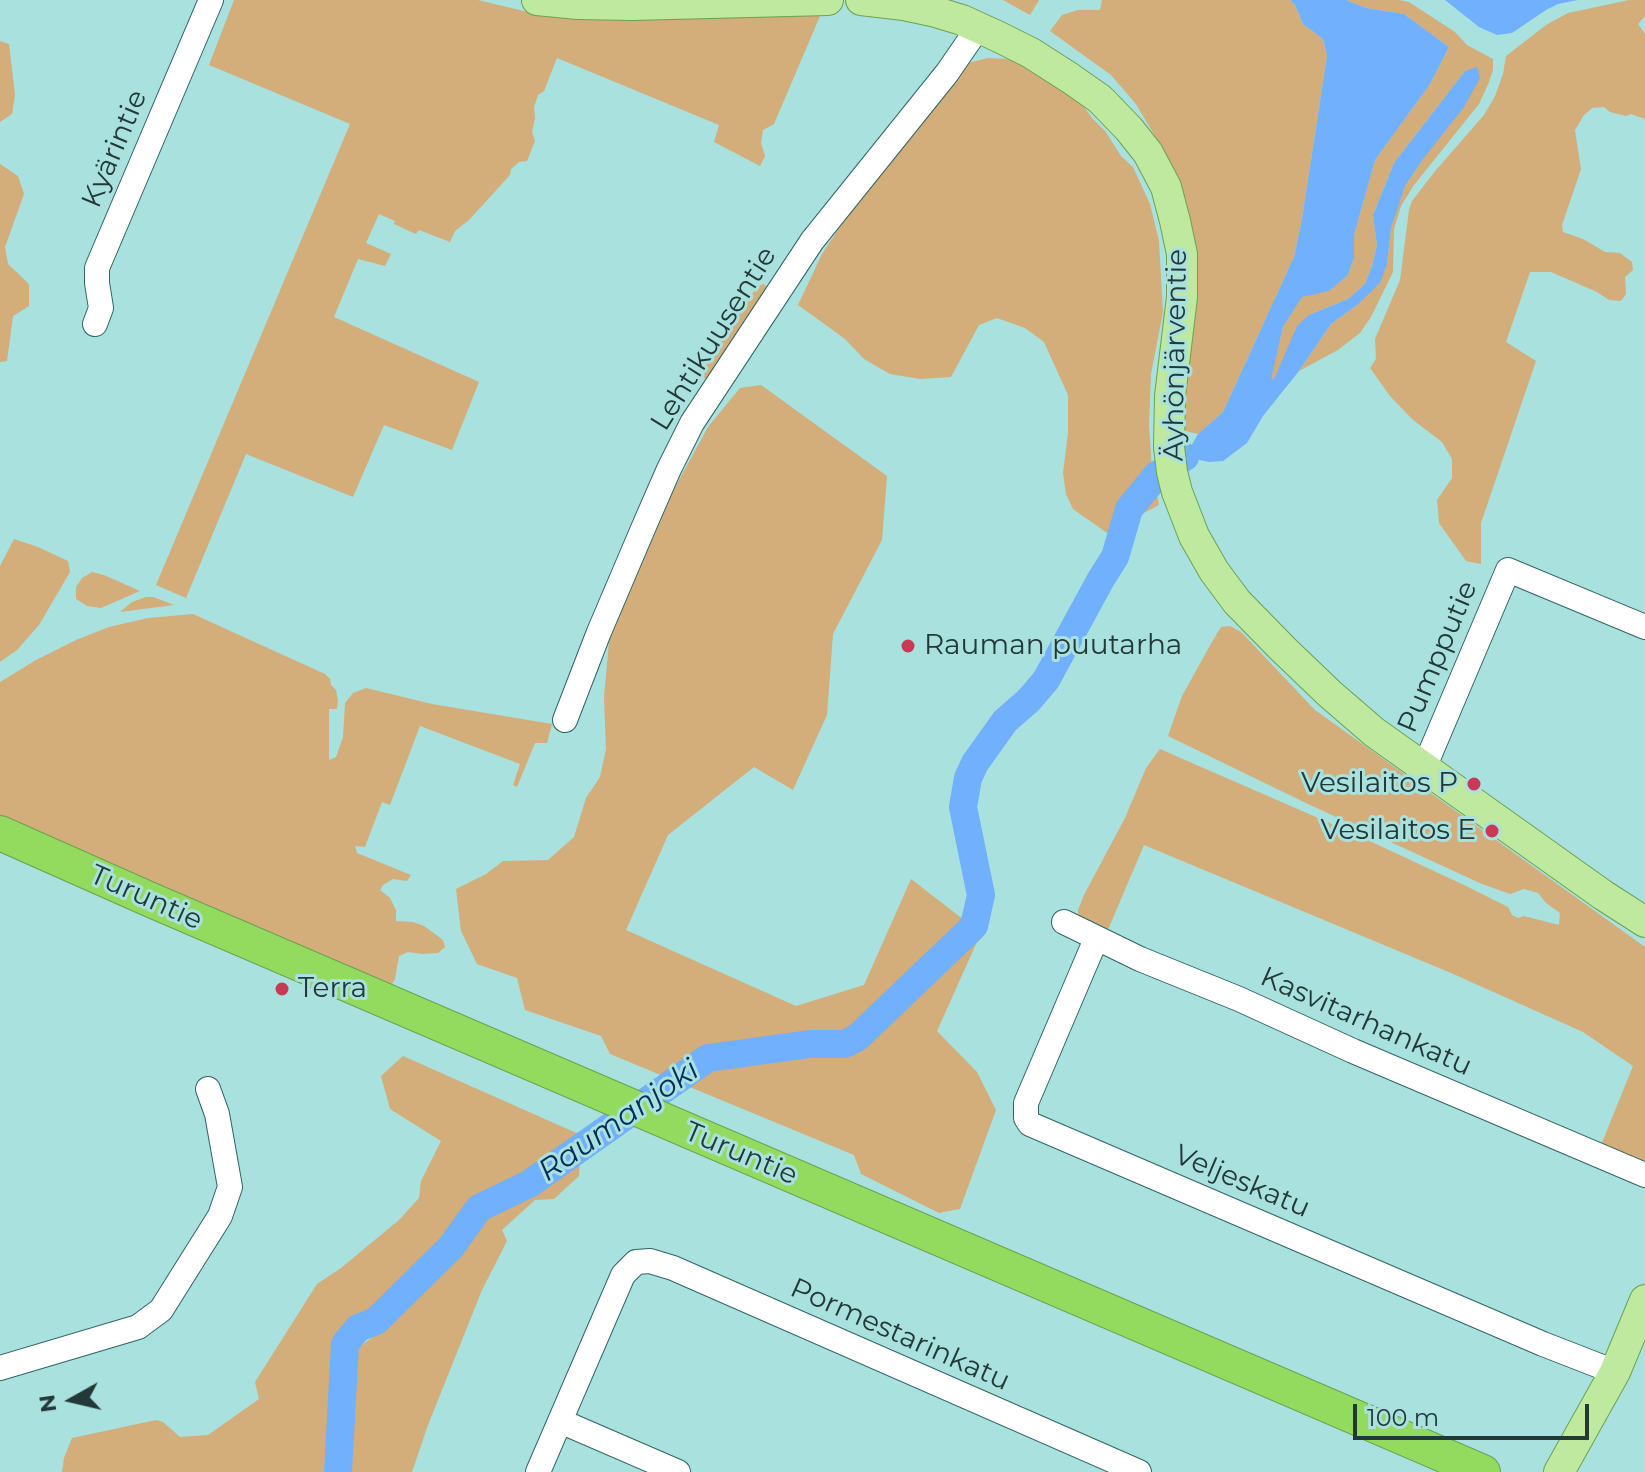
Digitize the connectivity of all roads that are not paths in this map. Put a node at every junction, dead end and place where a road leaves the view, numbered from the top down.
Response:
1 (211, 0) edge
2 (537, 0) edge
3 (828, 0) edge
4 (861, 0) edge
5 (978, 28) junction
6 (95, 324) dead end
7 (1645, 627) edge
8 (565, 720) dead end
9 (1424, 768) junction
10 (0, 833) edge
11 (1064, 922) dead end
12 (1645, 922) edge
13 (1096, 939) junction
14 (208, 1089) dead end
15 (1645, 1175) edge
16 (1645, 1300) edge
17 (0, 1368) edge
18 (1615, 1372) junction
19 (560, 1421) junction
20 (1481, 1471) edge
21 (538, 1472) edge
22 (678, 1472) edge
23 (1139, 1472) edge
24 (1559, 1472) edge

1 - 6 street, Kyärintie
2 - 3 main road
4 - 5 main road, Äyhönjärventie
5 - 8 street, Lehtikuusentie
5 - 9 main road, Äyhönjärventie
7 - 9 street, Pumpputie
9 - 12 main road, Äyhönjärventie
10 - 20 highway, Turuntie
11 - 13 street, Kasvitarhankatu
13 - 15 street, Kasvitarhankatu
13 - 18 street, Veljeskatu
14 - 17 street
16 - 18 main road
18 - 24 main road
19 - 21 street
19 - 22 street
19 - 23 street, Pormestarinkatu

